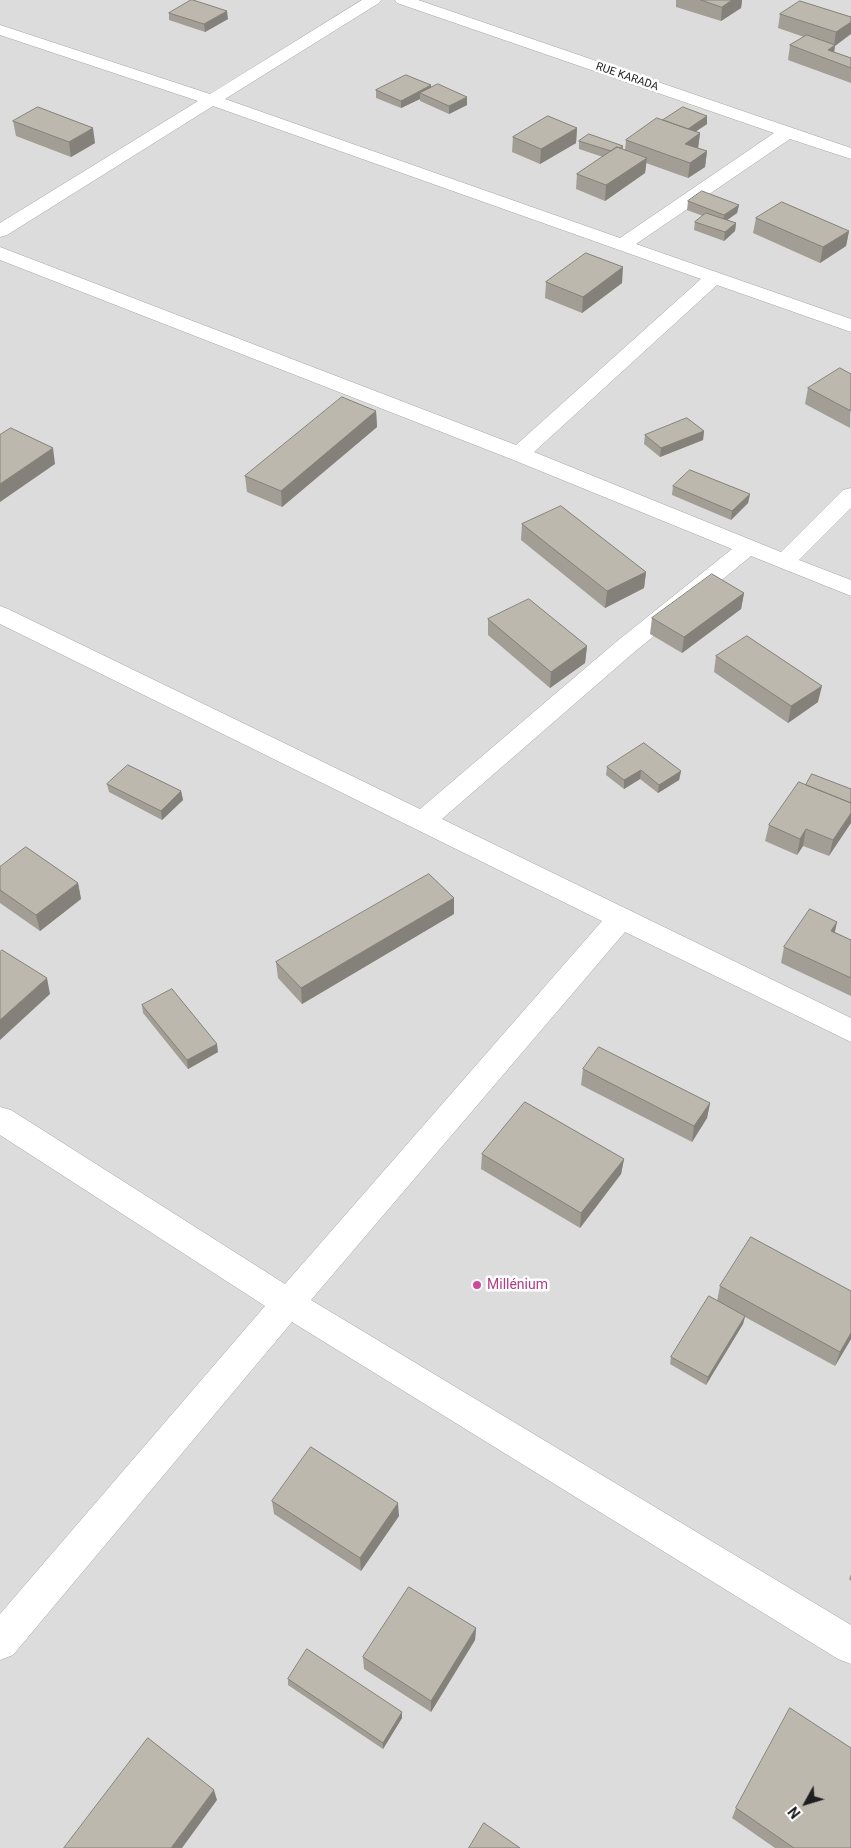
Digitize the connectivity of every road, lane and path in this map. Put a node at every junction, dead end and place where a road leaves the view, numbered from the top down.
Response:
1 (373, 0) edge
2 (403, 0) edge
3 (0, 30) edge
4 (212, 100) junction
5 (788, 132) junction
6 (851, 154) edge
7 (0, 232) edge
8 (623, 244) junction
9 (0, 253) edge
10 (715, 277) junction
11 (851, 326) edge
12 (519, 454) junction
13 (851, 495) edge
14 (748, 547) junction
15 (784, 562) junction
16 (851, 589) edge
17 (0, 614) edge
18 (423, 821) junction
19 (620, 919) junction
20 (851, 1031) edge
21 (0, 1119) edge
22 (288, 1303) junction
23 (0, 1642) edge
24 (851, 1646) edge

1 - 4 street
2 - 5 street, RUE KARADA
3 - 4 street
4 - 7 street
4 - 8 street
5 - 6 street, RUE KARADA
5 - 8 street
8 - 10 street
9 - 12 street
10 - 11 street
10 - 12 street
12 - 14 street
13 - 15 street
14 - 15 street
14 - 18 street
15 - 16 street
17 - 18 street
18 - 19 street
19 - 20 street
19 - 22 street
21 - 22 street
22 - 23 street
22 - 24 street

